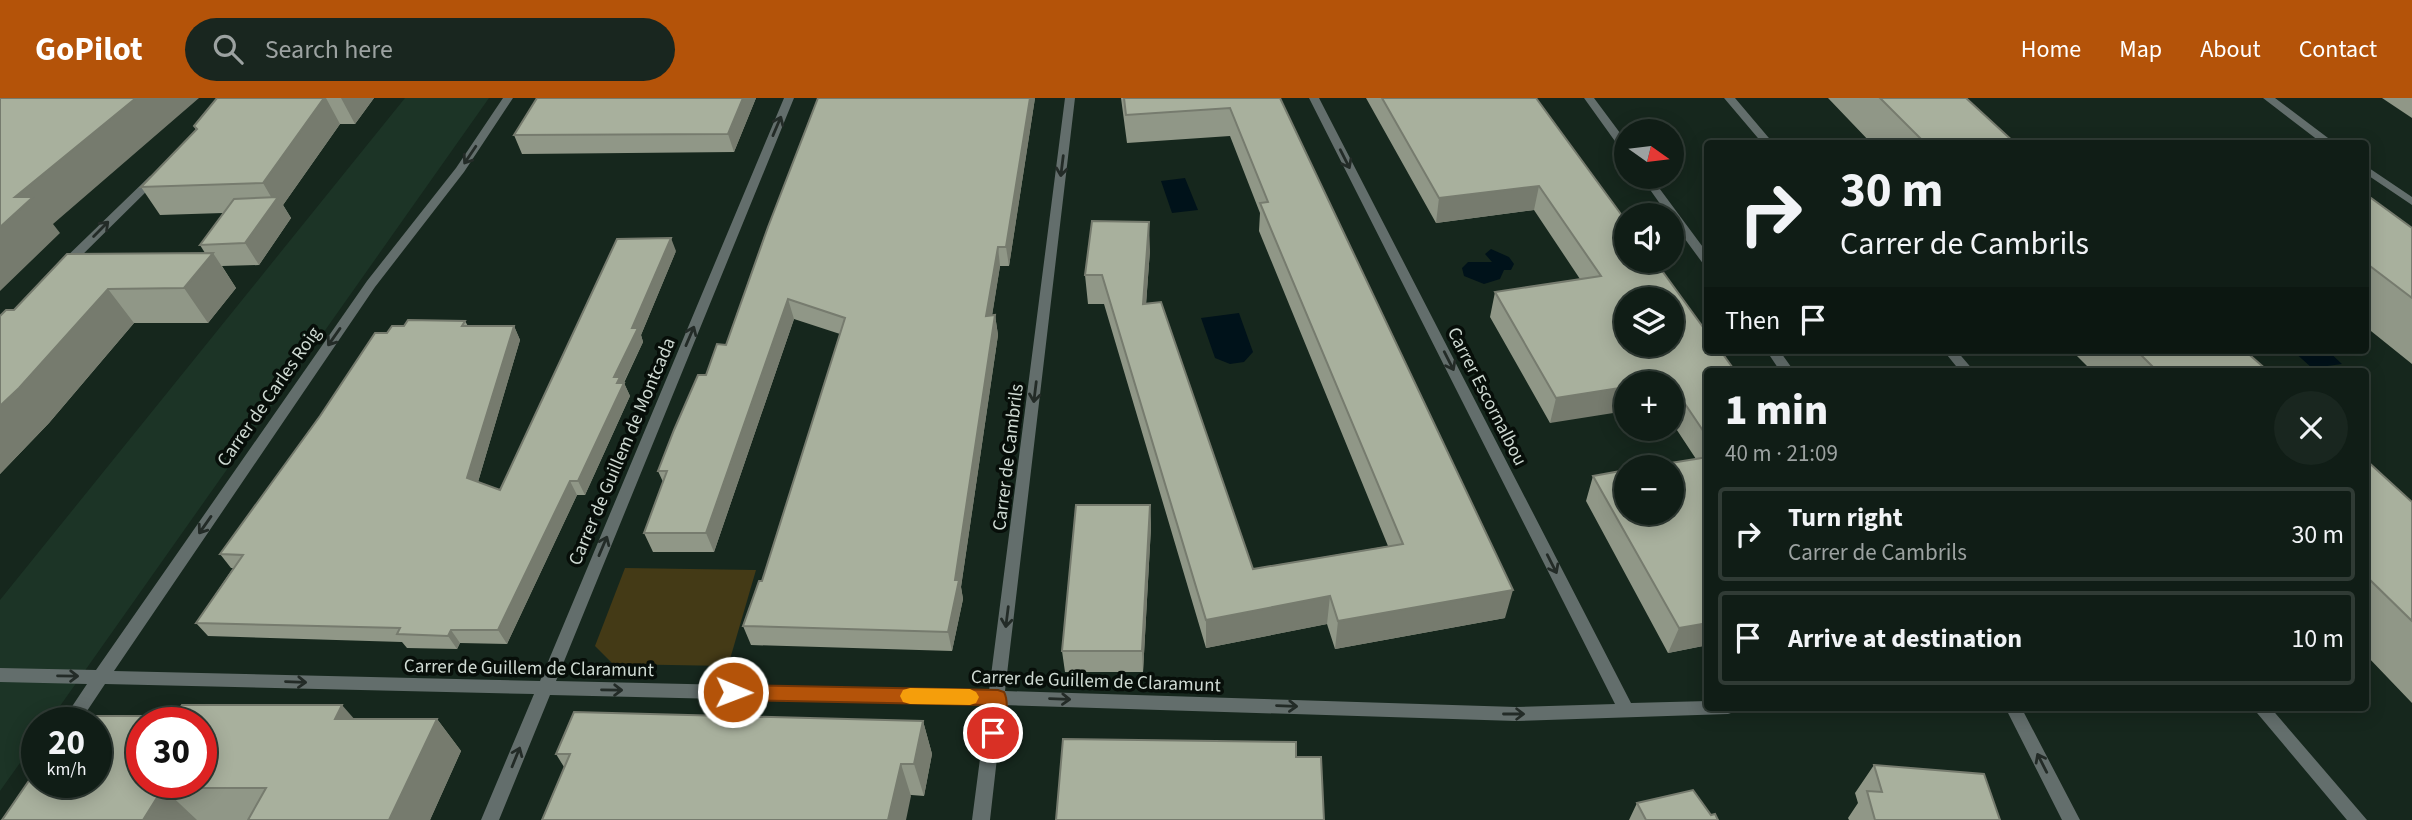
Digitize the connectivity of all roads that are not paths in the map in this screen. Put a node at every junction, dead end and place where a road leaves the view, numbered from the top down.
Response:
1 (508, 98) edge
2 (789, 98) edge
3 (1070, 98) edge
4 (1314, 98) edge
5 (1589, 98) edge
6 (1729, 98) edge
7 (2268, 98) edge
8 (1614, 132) edge
9 (1766, 140) edge
10 (2326, 140) edge
11 (166, 165) edge
12 (2369, 171) edge
13 (1655, 189) edge
14 (2412, 202) edge
15 (1704, 257) edge
16 (49, 281) edge
17 (1952, 354) edge
18 (1964, 368) edge
19 (0, 675) edge
20 (100, 677) junction
21 (543, 689) junction
22 (998, 698) junction
23 (80, 707) edge
24 (1704, 708) edge
25 (1627, 710) junction
26 (2015, 711) edge
27 (2263, 711) edge
28 (490, 820) edge
29 (981, 820) edge
30 (2071, 820) edge
31 (2358, 820) edge

1 -> 20 street, Carrer de Carles Roig
21 -> 2 street, Carrer de Guillem de Montcada
3 -> 22 street, Carrer de Cambrils
4 -> 25 street, Carrer Escornalbou
5 - 8 street
6 - 9 street
7 - 10 street
16 -> 11 street
12 - 14 street
13 - 15 street
17 - 18 street
19 -> 20 street, Carrer de Guillem de Claramunt
20 -> 21 street, Carrer de Guillem de Claramunt
20 - 23 street, Carrer de Carles Roig
21 -> 22 street, Carrer de Guillem de Claramunt
28 -> 21 street, Carrer de Guillem de Montcada
22 -> 25 street, Carrer de Guillem de Claramunt
22 - 29 street, Carrer de Cambrils
24 - 25 street, Carrer de Guillem de Claramunt
30 -> 26 street
27 - 31 street

